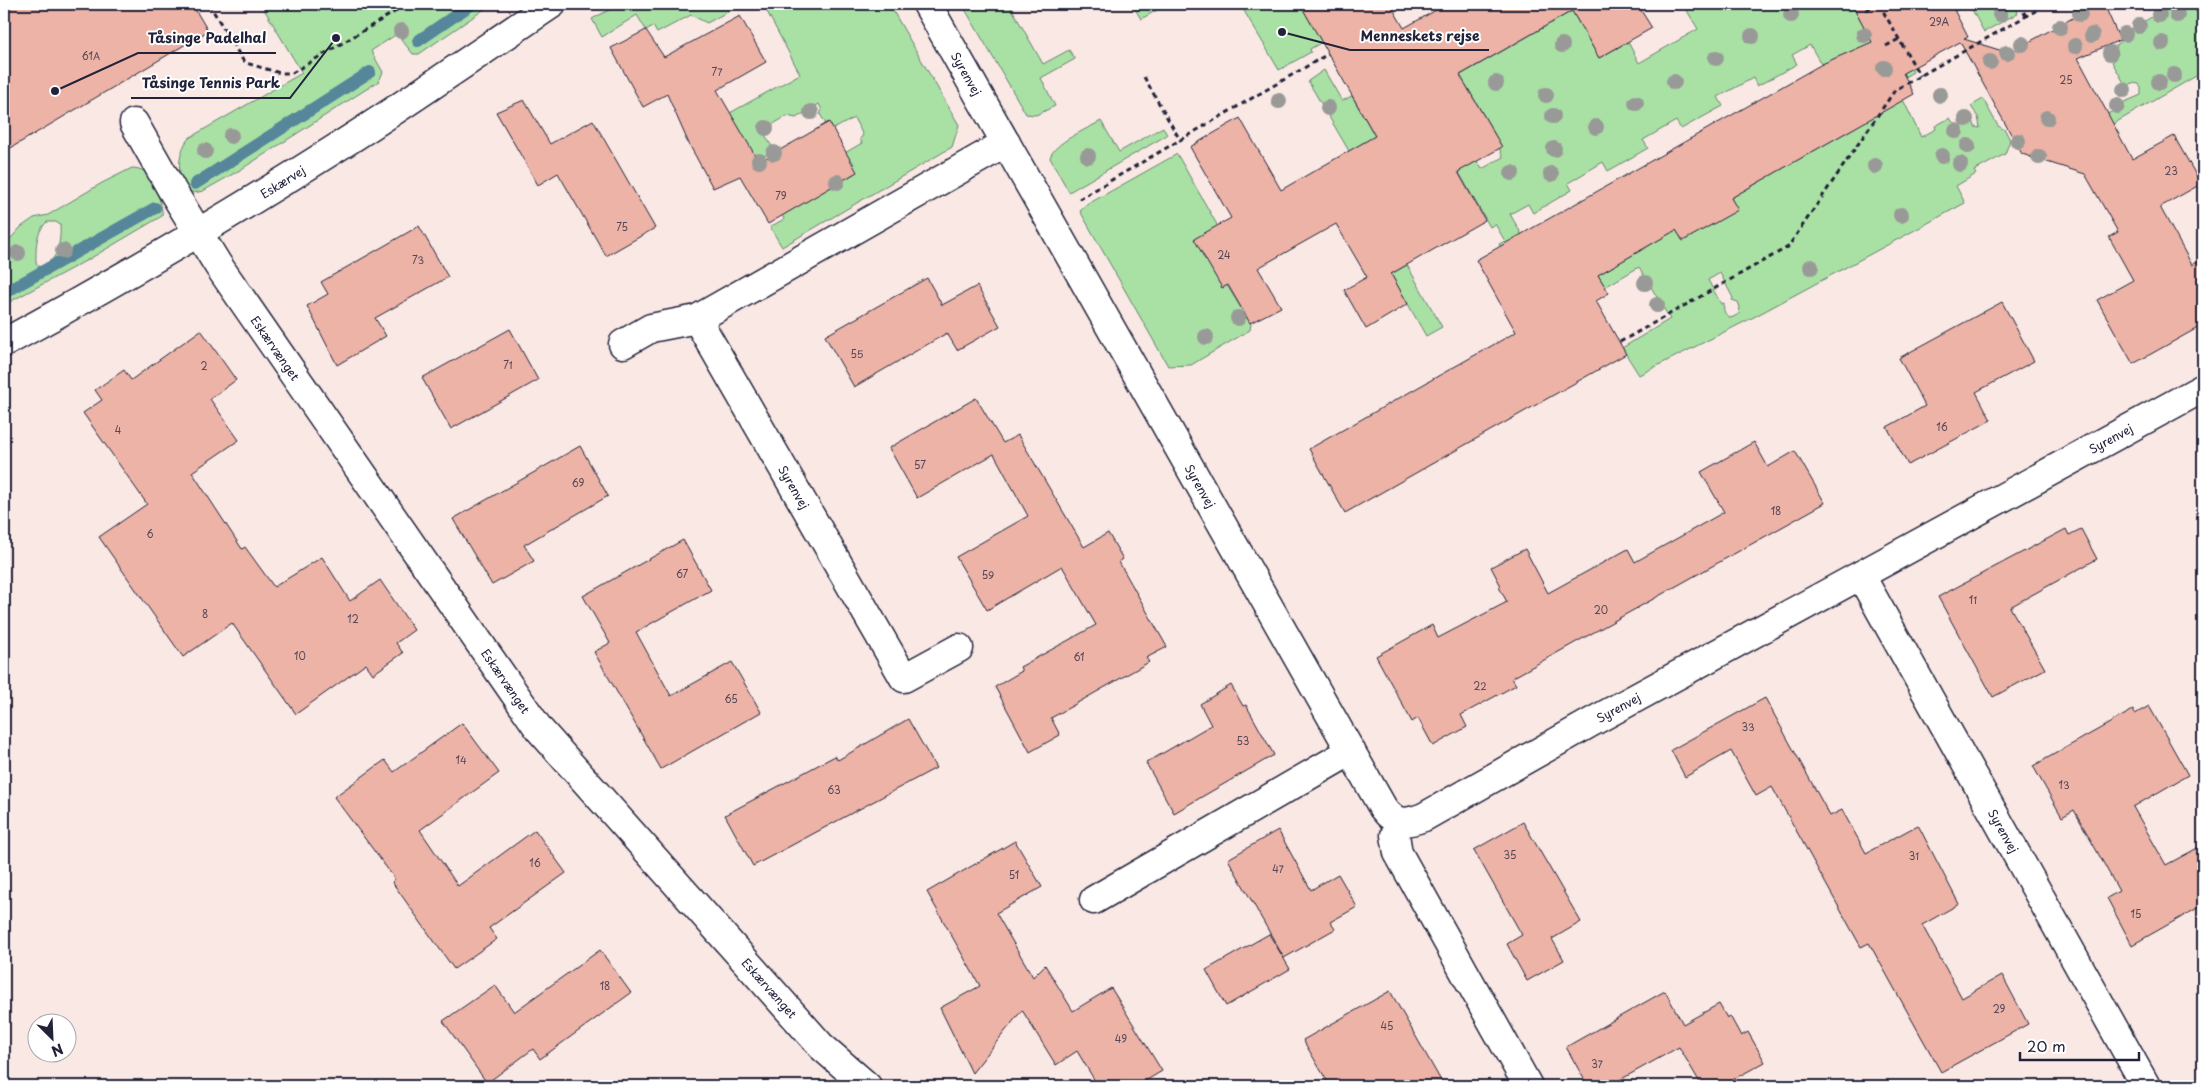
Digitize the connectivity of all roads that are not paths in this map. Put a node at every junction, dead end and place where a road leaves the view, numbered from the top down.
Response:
1 (552, 4) edge
2 (927, 4) edge
3 (134, 123) dead end
4 (1006, 143) junction
5 (198, 233) junction
6 (697, 319) junction
7 (4, 342) edge
8 (623, 344) dead end
9 (2203, 388) edge
10 (1861, 576) junction
11 (959, 648) dead end
12 (1351, 751) junction
13 (1400, 822) junction
14 (1094, 900) dead end
15 (867, 1086) edge
16 (1528, 1086) edge
17 (2146, 1086) edge

1 - 5 street, Eskærvej
2 - 4 street, Syrenvej
3 - 5 street, Eskærvænget
4 - 6 street
4 - 12 street, Syrenvej
5 - 7 street, Eskærvej
5 - 15 street, Eskærvænget
6 - 8 street
6 - 11 street, Syrenvej
9 - 10 street, Syrenvej
10 - 13 street, Syrenvej
10 - 17 street, Syrenvej
12 - 13 street, Syrenvej
12 - 14 street
13 - 16 street

